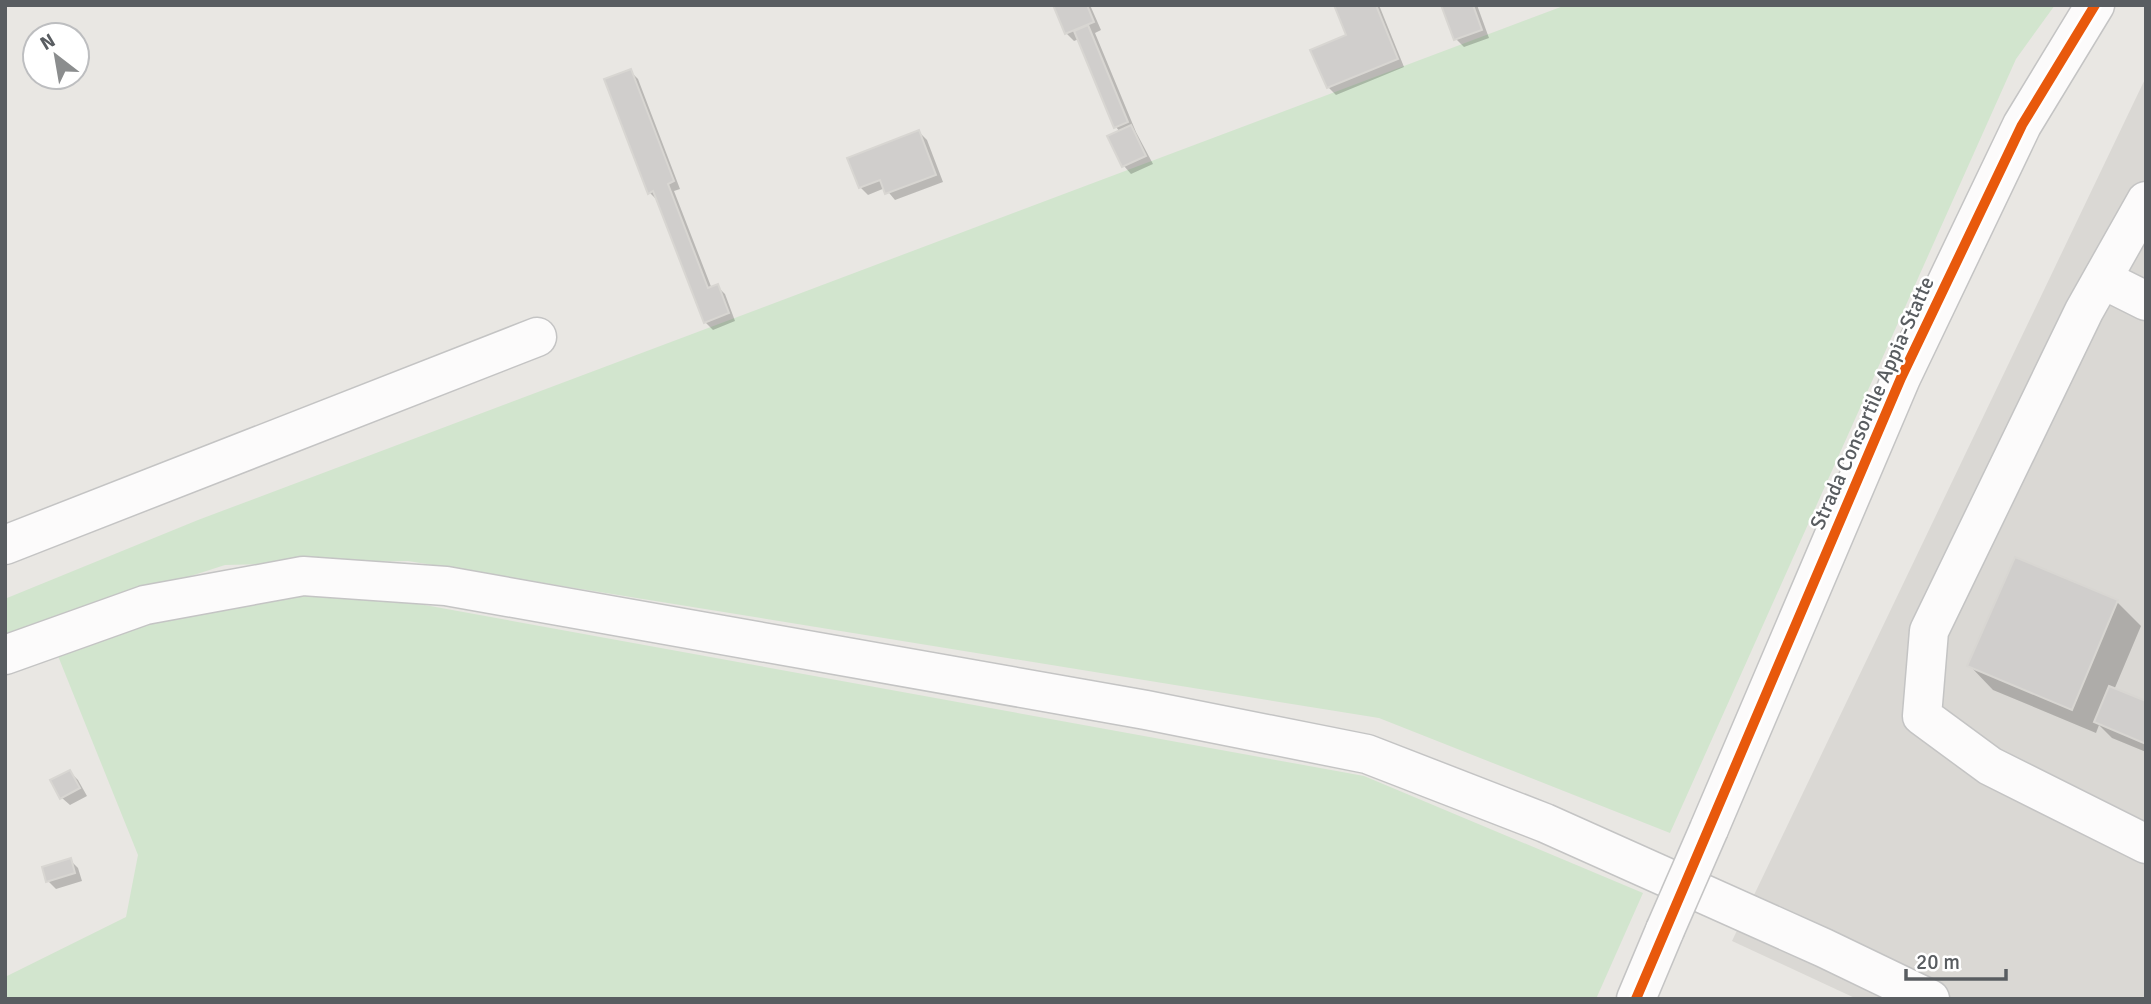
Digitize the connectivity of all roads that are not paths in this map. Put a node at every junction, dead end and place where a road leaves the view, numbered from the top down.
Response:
1 (2095, 5) edge
2 (2146, 201) edge
3 (2102, 279) junction
4 (2146, 301) edge
5 (537, 337) dead end
6 (5, 545) edge
7 (5, 656) edge
8 (2146, 844) edge
9 (1637, 998) edge
10 (1930, 999) edge

1 - 9 street, Strada Consortile Appia-Statte, bridge
2 - 3 street
3 - 4 street
3 - 8 street
5 - 6 street
7 - 10 street

